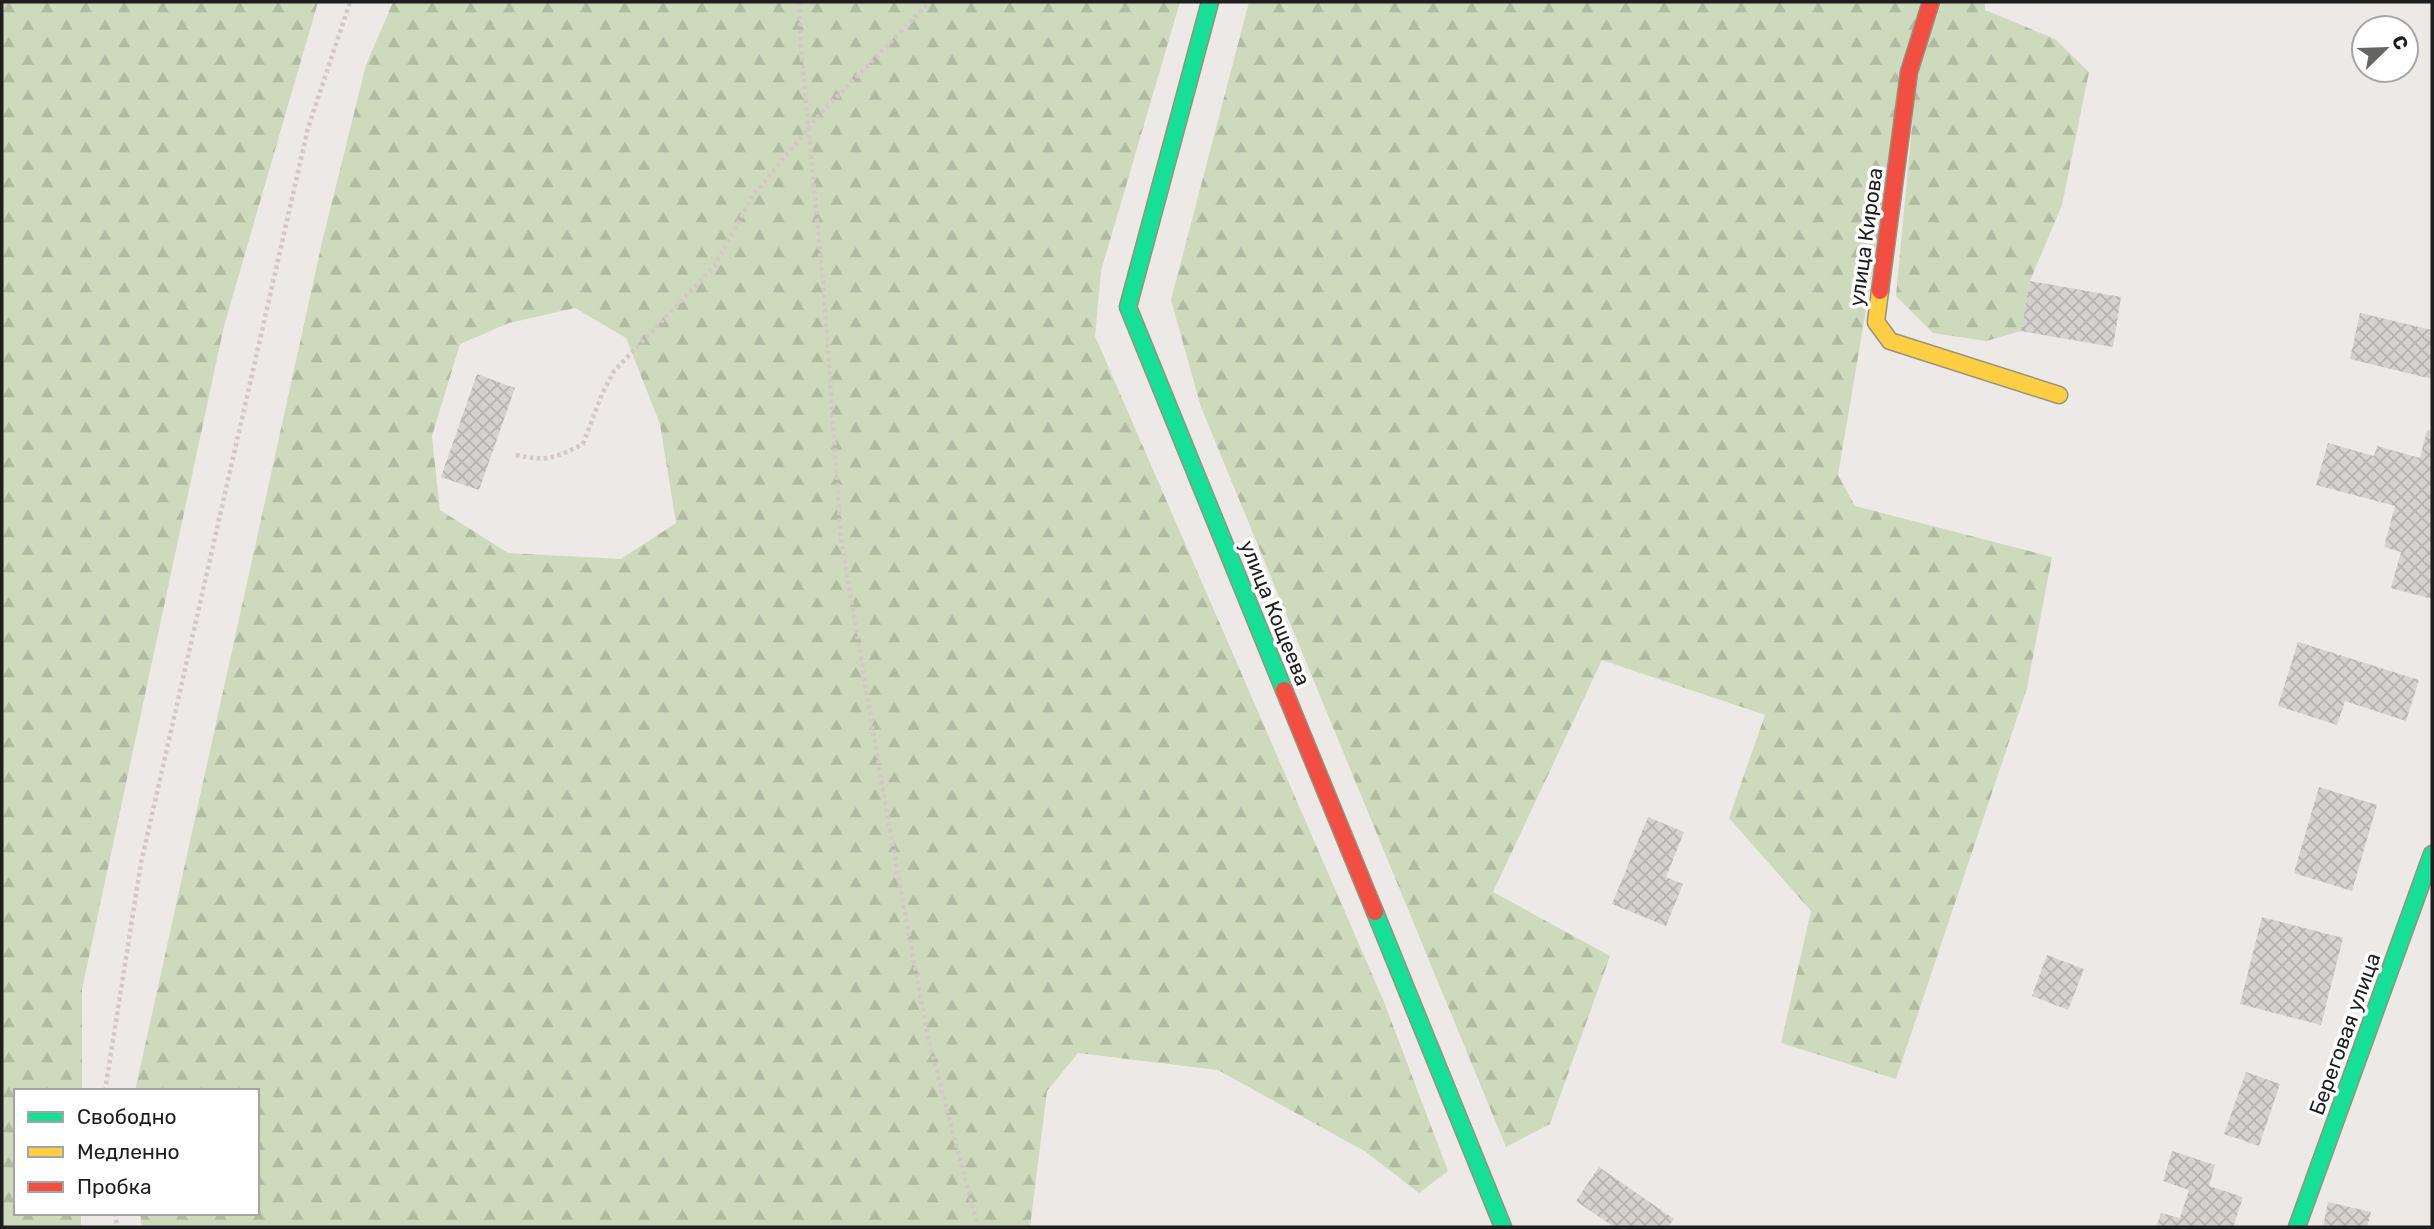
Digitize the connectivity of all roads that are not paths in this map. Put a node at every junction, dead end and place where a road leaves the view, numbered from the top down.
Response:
1 (1210, 2) edge
2 (1931, 2) edge
3 (2059, 396) dead end
4 (2432, 854) edge
5 (1503, 1227) edge
6 (2297, 1227) edge

1 - 5 street, улица Кощеева
2 - 3 street, улица Кирова
4 - 6 street, Береговая улица

